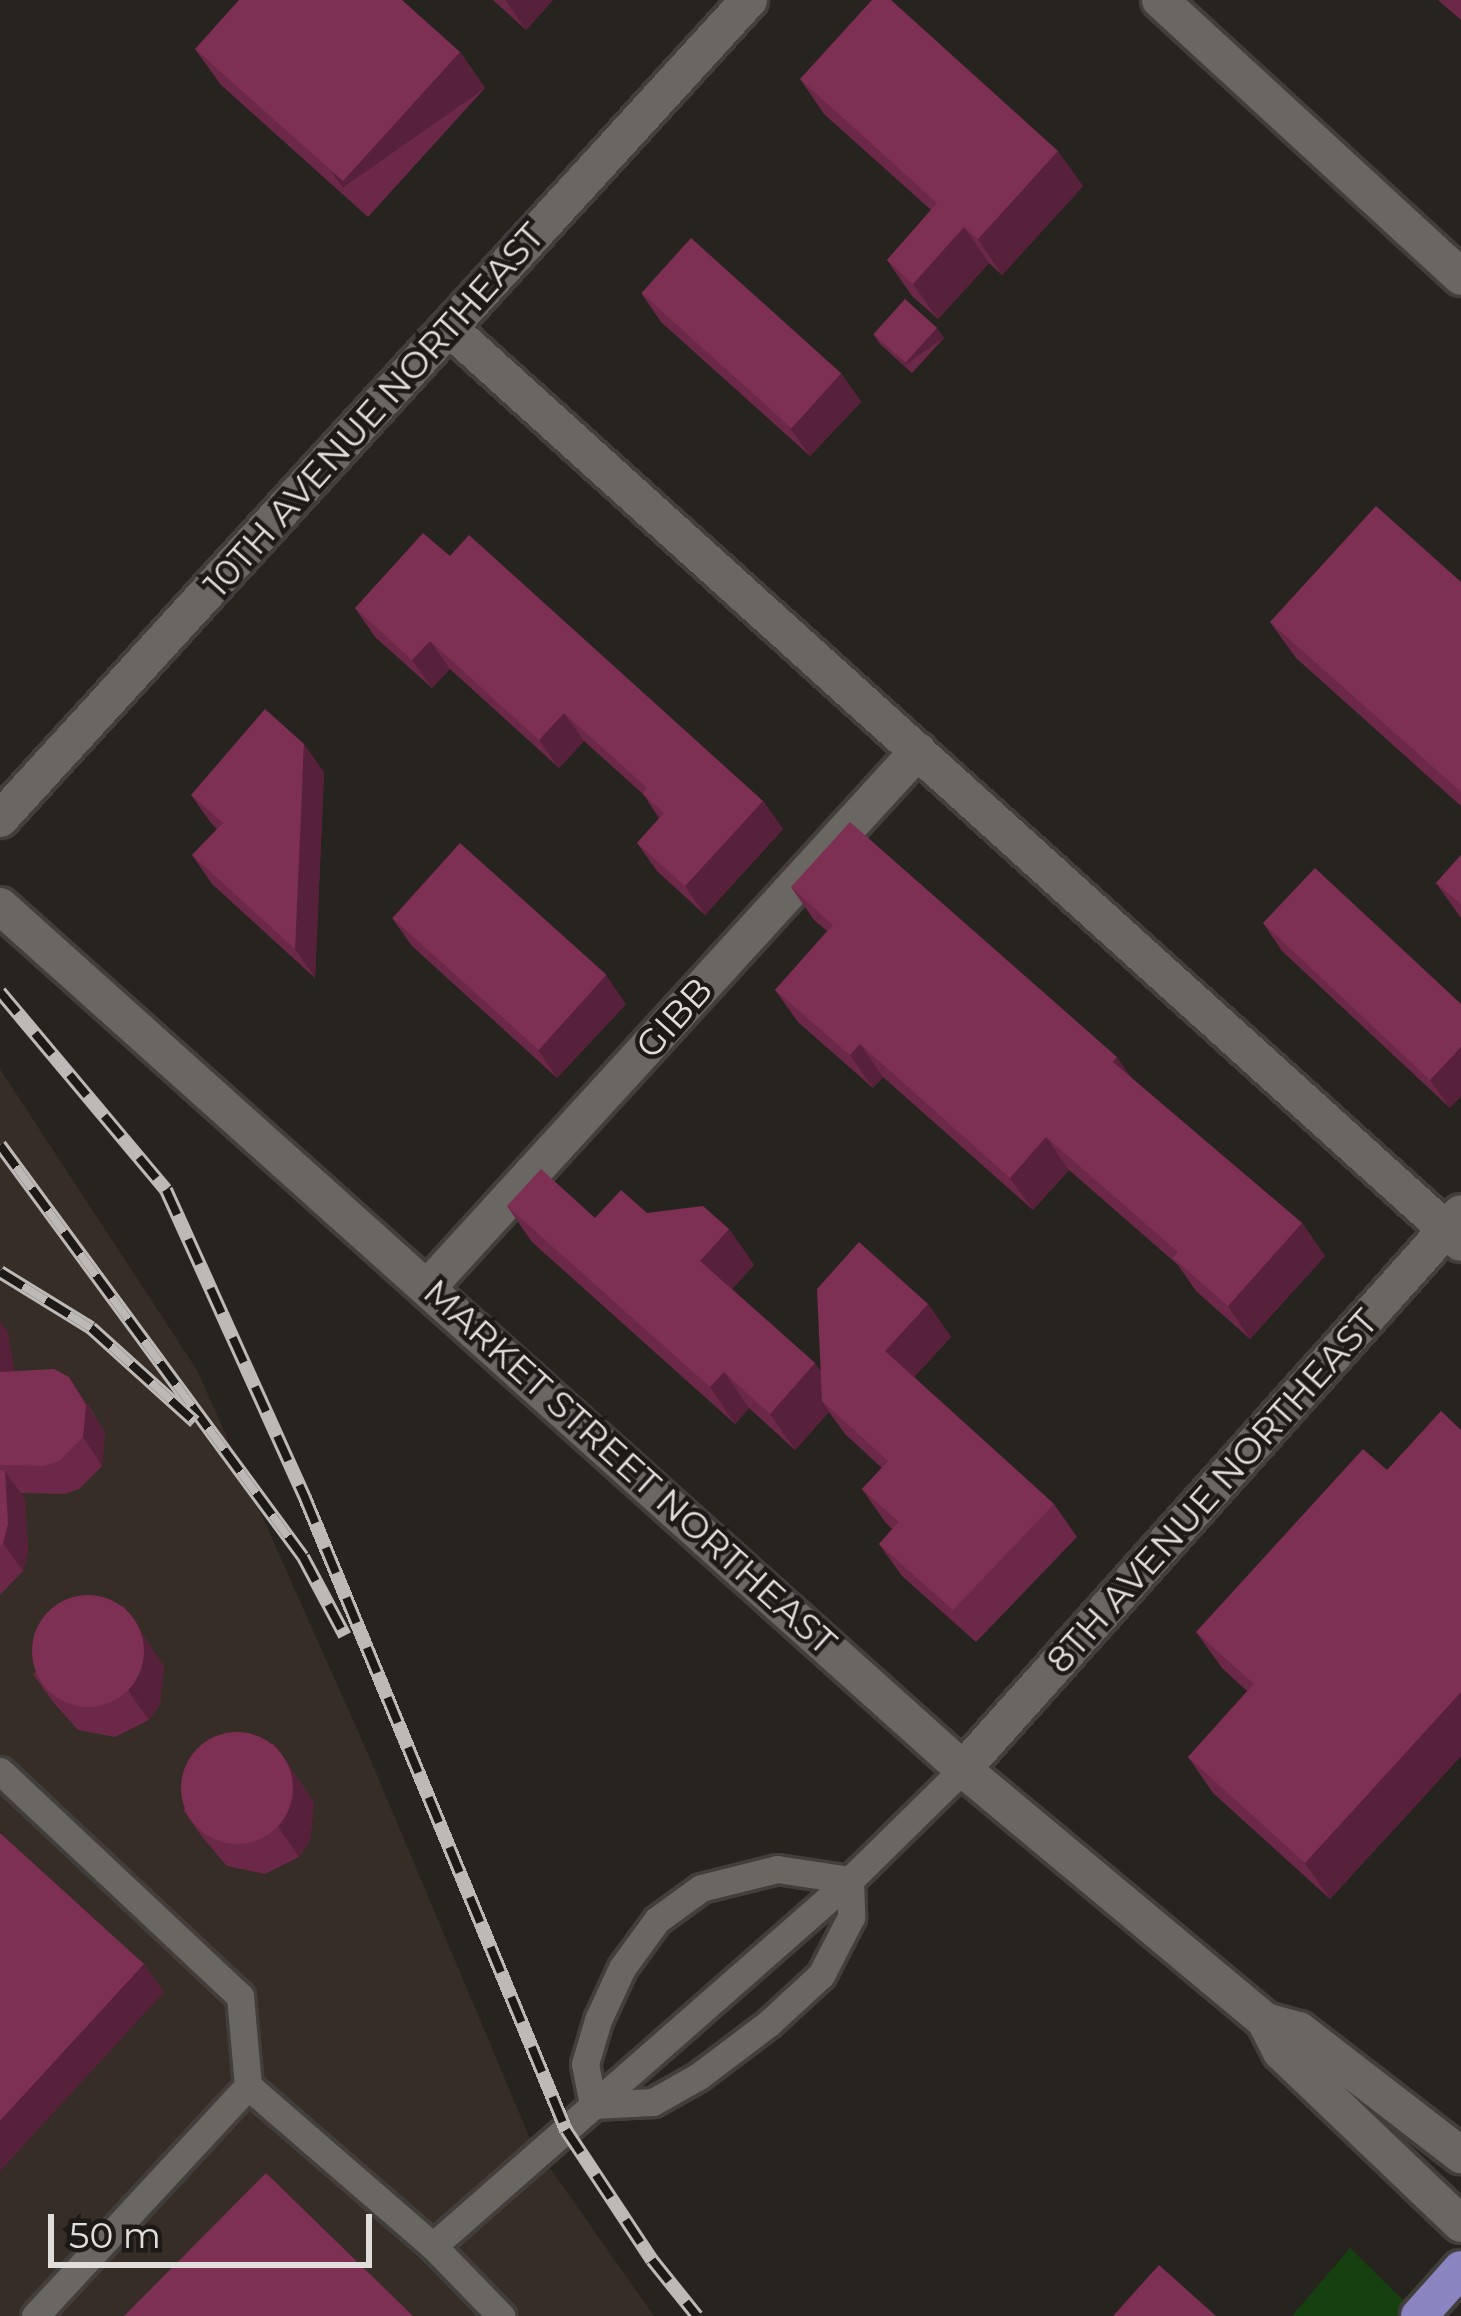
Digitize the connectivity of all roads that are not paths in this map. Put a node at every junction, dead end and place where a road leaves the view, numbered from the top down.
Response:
1 (748, 0) edge
2 (1160, 0) edge
3 (1461, 277) edge
4 (448, 328) junction
5 (918, 751) junction
6 (0, 819) edge
7 (0, 906) edge
8 (1456, 1229) edge
9 (429, 1286) junction
10 (963, 1768) junction
11 (0, 1771) edge
12 (850, 1880) junction
13 (1265, 2021) junction
14 (248, 2086) junction
15 (593, 2105) junction
16 (1461, 2155) edge
17 (1461, 2224) edge
18 (433, 2246) junction
19 (1461, 2269) edge
20 (35, 2316) edge
21 (501, 2316) edge
22 (1419, 2316) edge

1 - 4 street, 10TH AVENUE NORTHEAST
2 - 3 street
4 - 5 street
4 - 6 street, 10TH AVENUE NORTHEAST
5 - 8 street
5 - 9 street, GIBB
7 - 9 street, MARKET STREET NORTHEAST
8 - 10 street, 8TH AVENUE NORTHEAST
9 - 10 street, MARKET STREET NORTHEAST
10 - 12 lane
10 - 13 street, MARKET STREET NORTHEAST
11 - 14 lane
12 - 15 lane
12 - 15 lane
12 - 15 lane
13 - 16 street, MARKET STREET NORTHEAST
13 - 17 street, MARKET STREET NORTHEAST
14 - 18 lane
14 - 20 lane
15 - 18 lane
18 - 21 lane
19 - 22 highway

